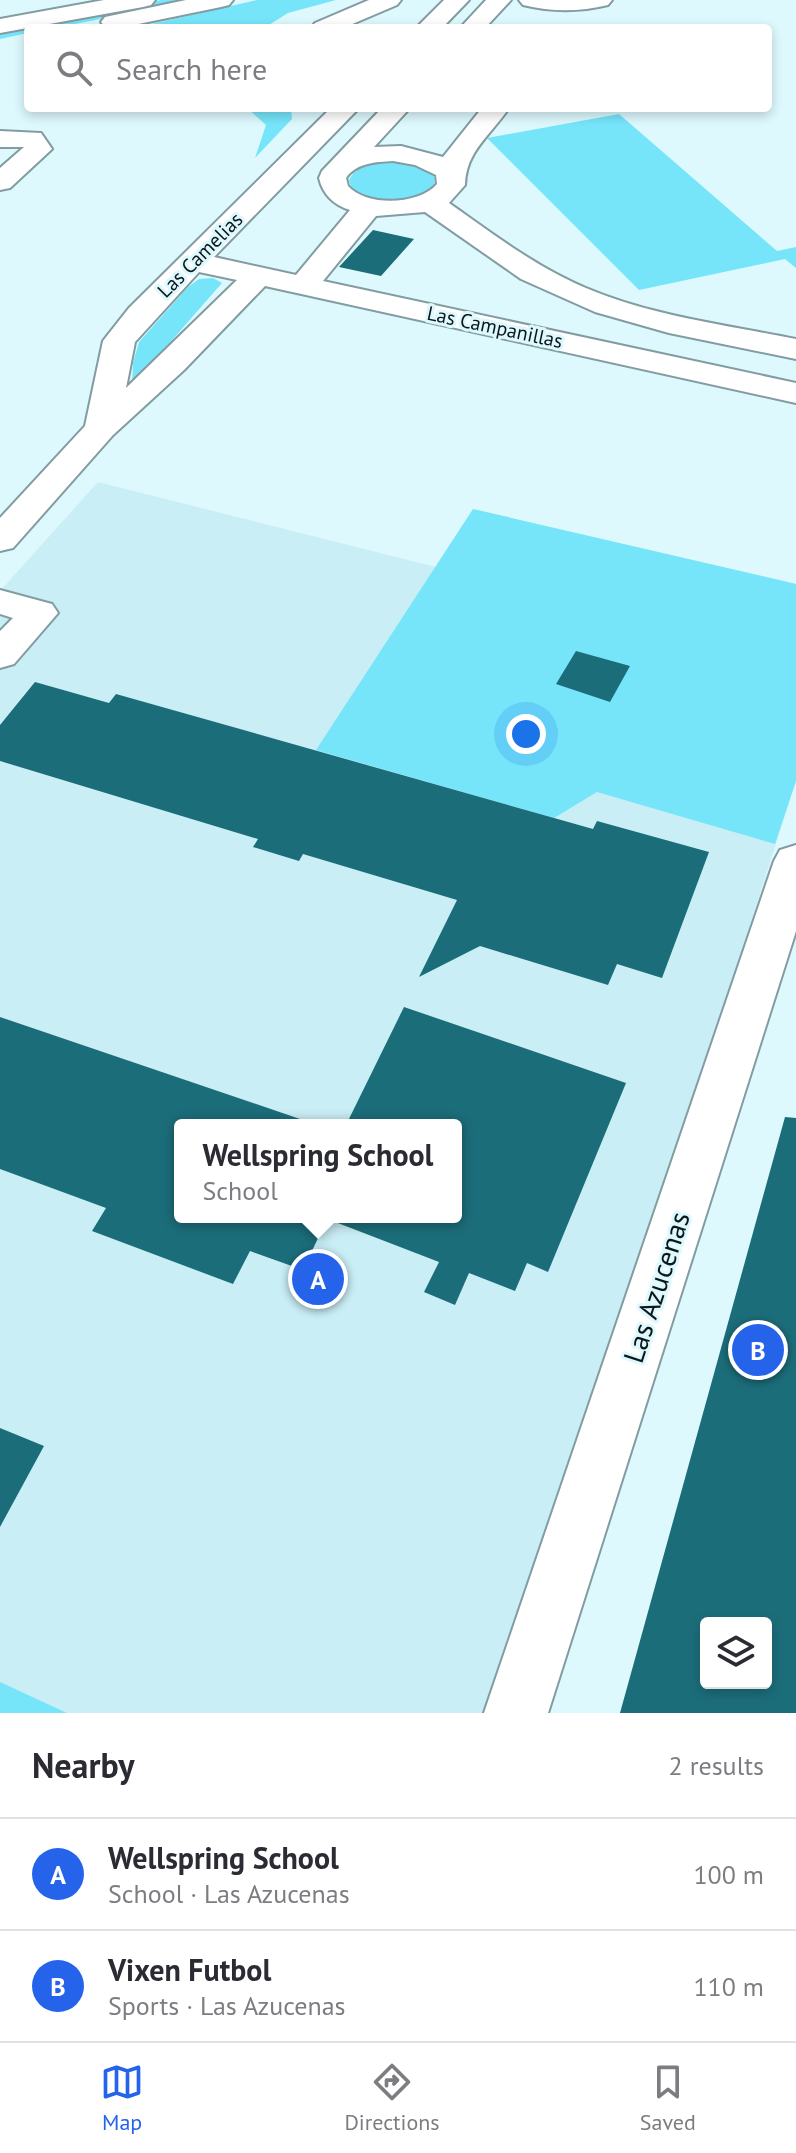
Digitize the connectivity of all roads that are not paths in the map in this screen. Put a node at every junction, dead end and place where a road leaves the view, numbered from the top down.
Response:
1 (143, 0) edge
2 (221, 0) edge
3 (457, 0) edge
4 (499, 0) edge
5 (531, 0) edge
6 (593, 2) edge
7 (390, 9) edge
8 (100, 24) edge
9 (337, 24) edge
10 (357, 24) edge
11 (370, 24) edge
12 (432, 24) edge
13 (476, 24) edge
14 (568, 24) edge
15 (0, 26) edge
16 (24, 39) edge
17 (0, 43) edge
18 (393, 112) edge
19 (493, 112) edge
20 (332, 113) edge
21 (0, 139) edge
22 (341, 166) junction
23 (450, 176) junction
24 (0, 182) edge
25 (429, 202) junction
26 (369, 206) junction
27 (194, 262) junction
28 (258, 276) junction
29 (304, 285) junction
30 (796, 349) edge
31 (796, 393) edge
32 (101, 428) junction
33 (0, 540) edge
34 (0, 602) edge
35 (0, 655) edge
36 (796, 861) edge
37 (516, 1713) edge

1 - 15 street
2 - 8 street
3 - 12 street
4 - 13 street
5 - 6 street
6 - 14 street
7 - 9 street
7 - 10 street
7 - 11 street
16 - 17 street
18 - 22 street
19 - 23 street
20 - 27 street, Las Camelias
21 - 24 street
22 - 23 street
22 - 26 street
23 - 25 street
25 - 26 street
25 - 30 street
26 - 29 street
27 - 28 street, Las Campanillas
27 - 32 street, Las Camelias
28 - 29 street, Las Campanillas
28 - 32 street
29 - 31 street, Las Campanillas
32 - 33 street
34 - 35 street
36 - 37 street, Las Azucenas

